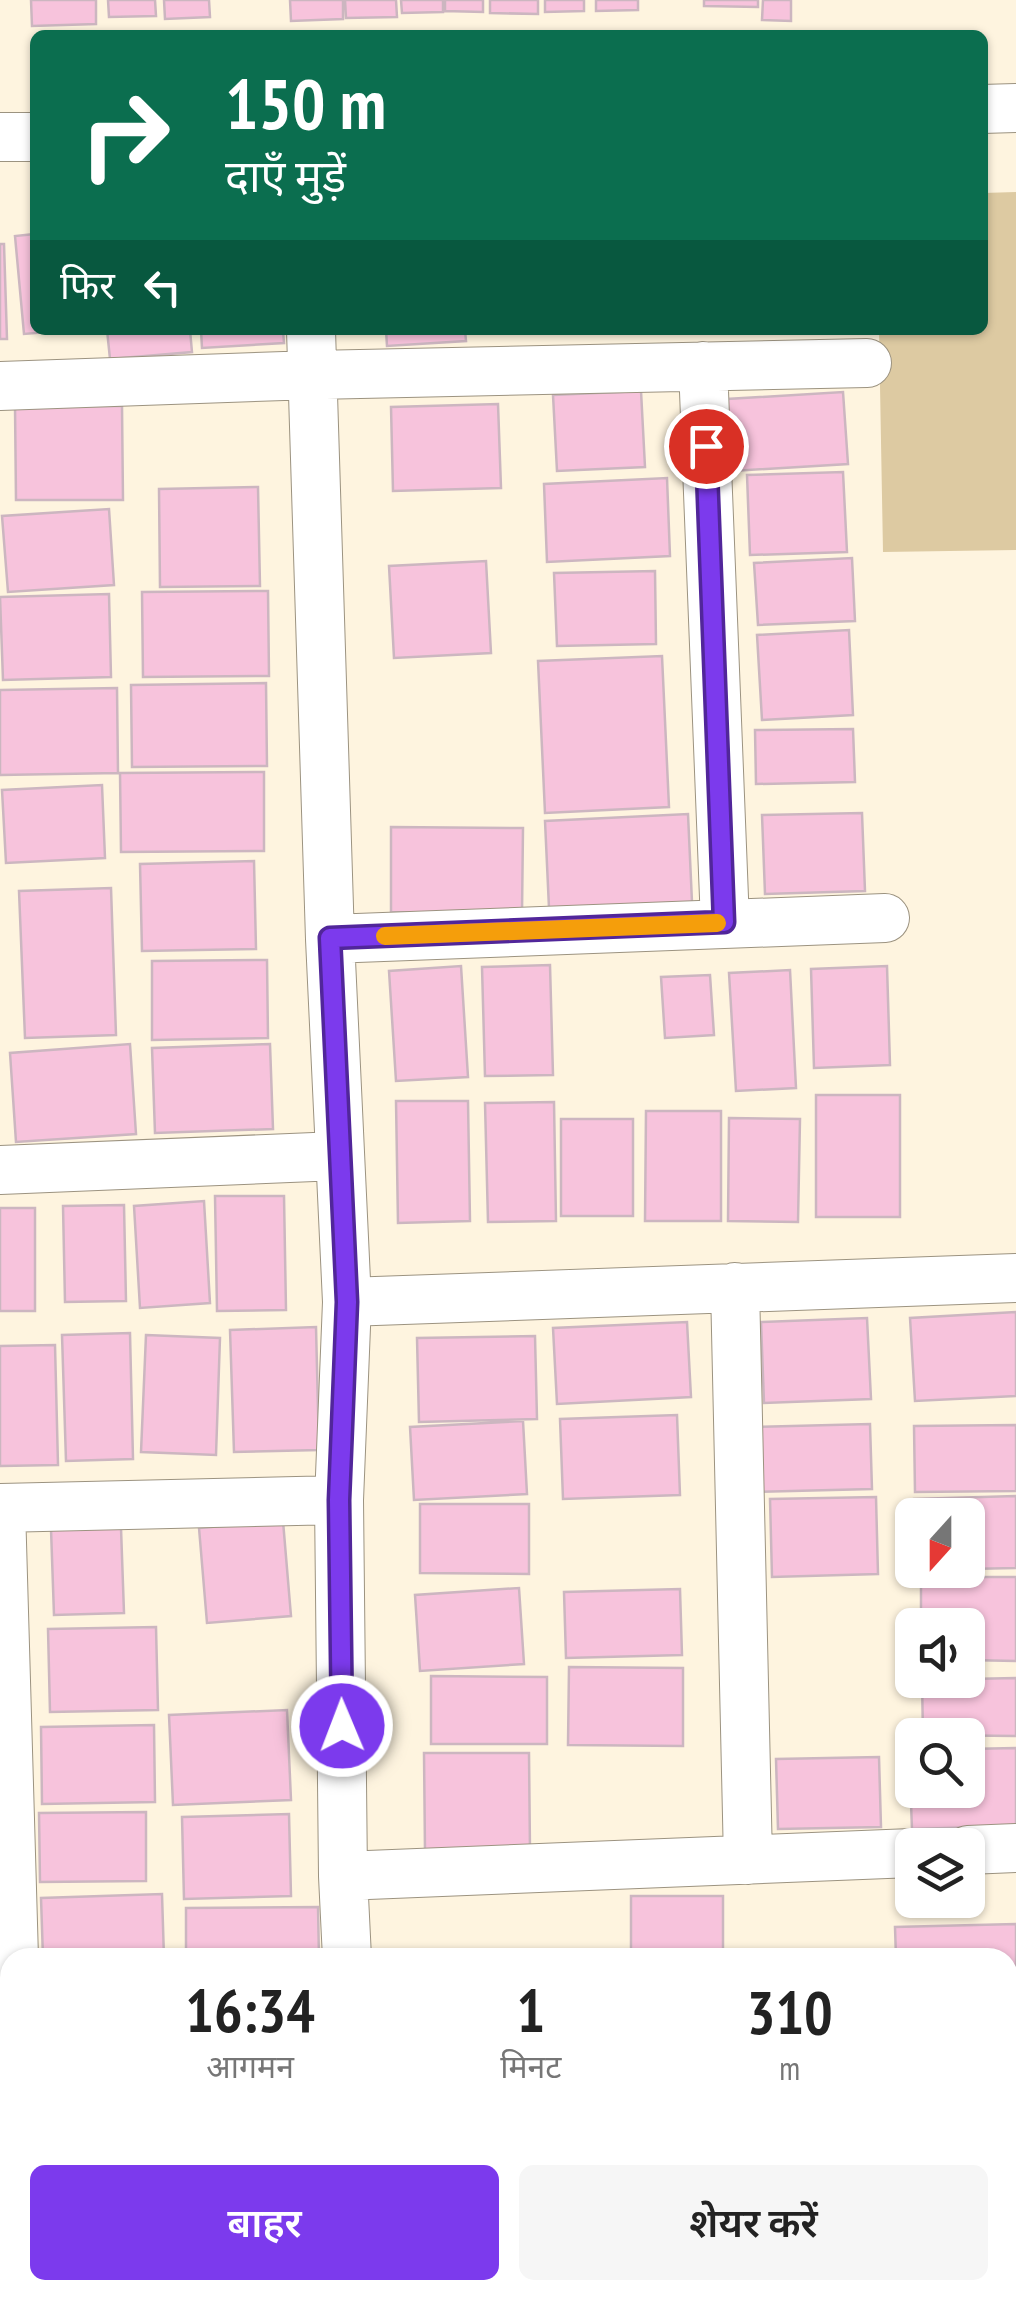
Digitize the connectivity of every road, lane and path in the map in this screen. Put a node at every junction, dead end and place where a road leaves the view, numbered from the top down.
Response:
1 (1016, 108) edge
2 (988, 109) edge
3 (30, 136) edge
4 (0, 137) edge
5 (312, 352) edge
6 (867, 363) dead end
7 (703, 366) junction
8 (0, 386) edge
9 (885, 918) dead end
10 (724, 922) junction
11 (330, 938) junction
12 (338, 1156) junction
13 (0, 1170) edge
14 (1016, 1278) edge
15 (735, 1287) junction
16 (347, 1302) junction
17 (339, 1500) junction
18 (1, 1508) edge
19 (1016, 1848) edge
20 (985, 1849) edge
21 (895, 1854) edge
22 (748, 1860) junction
23 (344, 1876) junction
24 (14, 1948) edge
25 (347, 1948) edge

1 - 2 street
3 - 4 street
5 - 7 street
5 - 8 street
5 - 11 street
6 - 7 street
7 - 10 street
9 - 10 street
10 - 11 street
11 - 12 street
12 - 13 street
12 - 16 street
14 - 15 street
15 - 16 street
15 - 22 street
16 - 17 street
17 - 18 street
17 - 23 street
18 - 24 street
19 - 20 street
21 - 22 street
22 - 23 street
23 - 25 street

